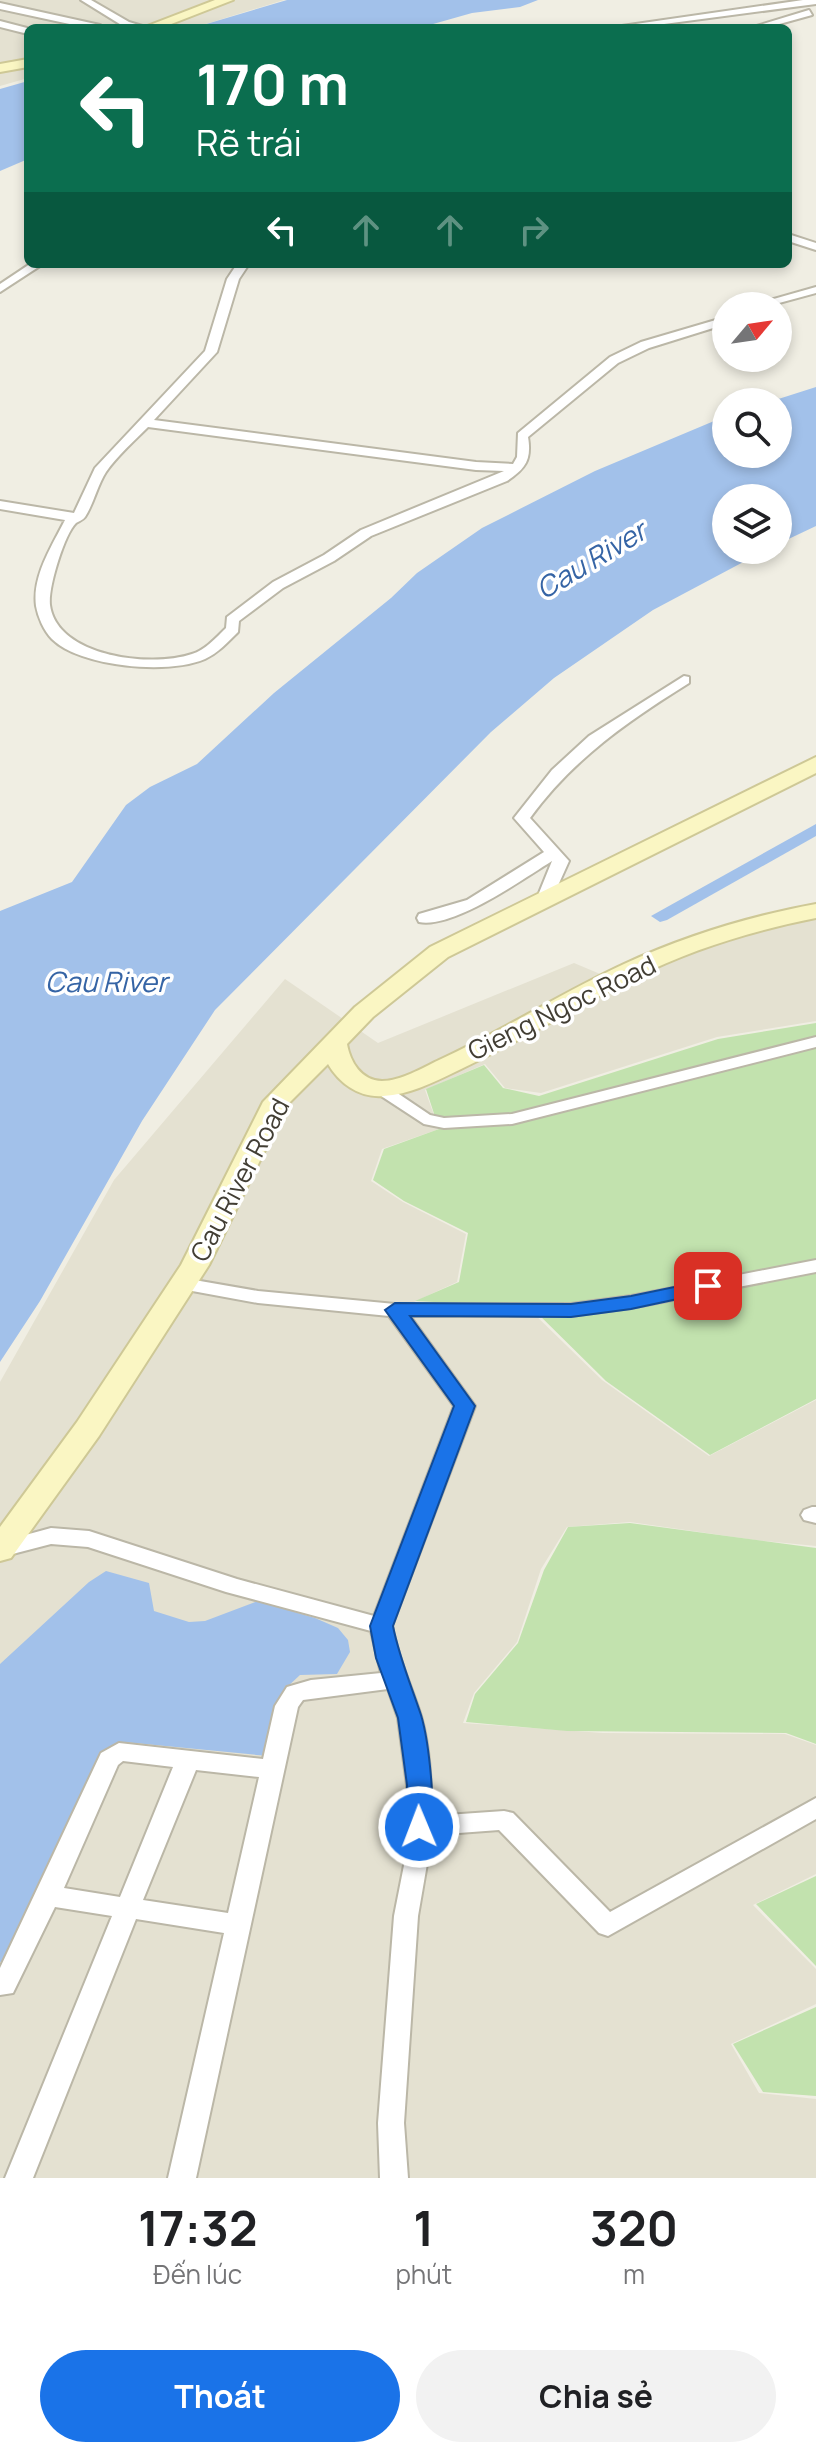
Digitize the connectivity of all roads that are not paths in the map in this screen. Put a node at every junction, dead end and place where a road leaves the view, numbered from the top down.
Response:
1 (85, 0) edge
2 (216, 1) edge
3 (816, 1) edge
4 (0, 6) edge
5 (816, 11) edge
6 (0, 24) edge
7 (82, 24) edge
8 (126, 24) edge
9 (157, 24) edge
10 (643, 24) edge
11 (769, 24) edge
12 (24, 30) dead end
13 (24, 64) edge
14 (0, 68) edge
15 (792, 238) edge
16 (816, 247) edge
17 (31, 268) edge
18 (240, 268) edge
19 (0, 289) edge
20 (816, 290) edge
21 (792, 296) edge
22 (712, 324) edge
23 (146, 423) junction
24 (518, 468) junction
25 (0, 505) edge
26 (72, 518) junction
27 (684, 680) dead end
28 (816, 764) edge
29 (555, 852) junction
30 (545, 898) junction
31 (816, 911) edge
32 (425, 918) dead end
33 (334, 1042) junction
34 (816, 1042) edge
35 (381, 1090) junction
36 (816, 1266) edge
37 (183, 1284) junction
38 (395, 1310) junction
39 (1, 1549) edge
40 (381, 1626) junction
41 (396, 1680) junction
42 (188, 1759) junction
43 (273, 1769) junction
44 (816, 1807) edge
45 (419, 1827) junction
46 (48, 1896) junction
47 (130, 1907) junction
48 (238, 1925) junction
49 (4, 1986) dead end
50 (19, 2178) edge
51 (182, 2178) edge
52 (394, 2178) edge

1 - 8 street
2 - 9 main road
3 - 10 street
4 - 7 street
5 - 11 street
6 - 12 street
13 - 14 main road
15 - 16 street
17 - 19 street
18 - 23 street
20 - 21 street
22 - 24 street
23 - 24 street
23 - 26 street
24 - 26 street
25 - 26 street
27 - 29 street
28 - 30 main road, Cau River Road
29 - 30 street
29 - 32 street
30 - 33 main road, Cau River Road
31 - 35 main road, Gieng Ngoc Road
33 - 35 main road
33 - 37 main road, Cau River Road
34 - 35 street
36 - 38 street
37 - 38 street
37 - 39 main road, Cau River Road
38 - 40 street
39 - 40 street
40 - 41 street
41 - 43 street
41 - 45 street
42 - 43 street
42 - 46 street
42 - 47 street
43 - 48 street
44 - 45 street
45 - 52 street
46 - 47 street
46 - 49 street
47 - 48 street
47 - 50 street
48 - 51 street

